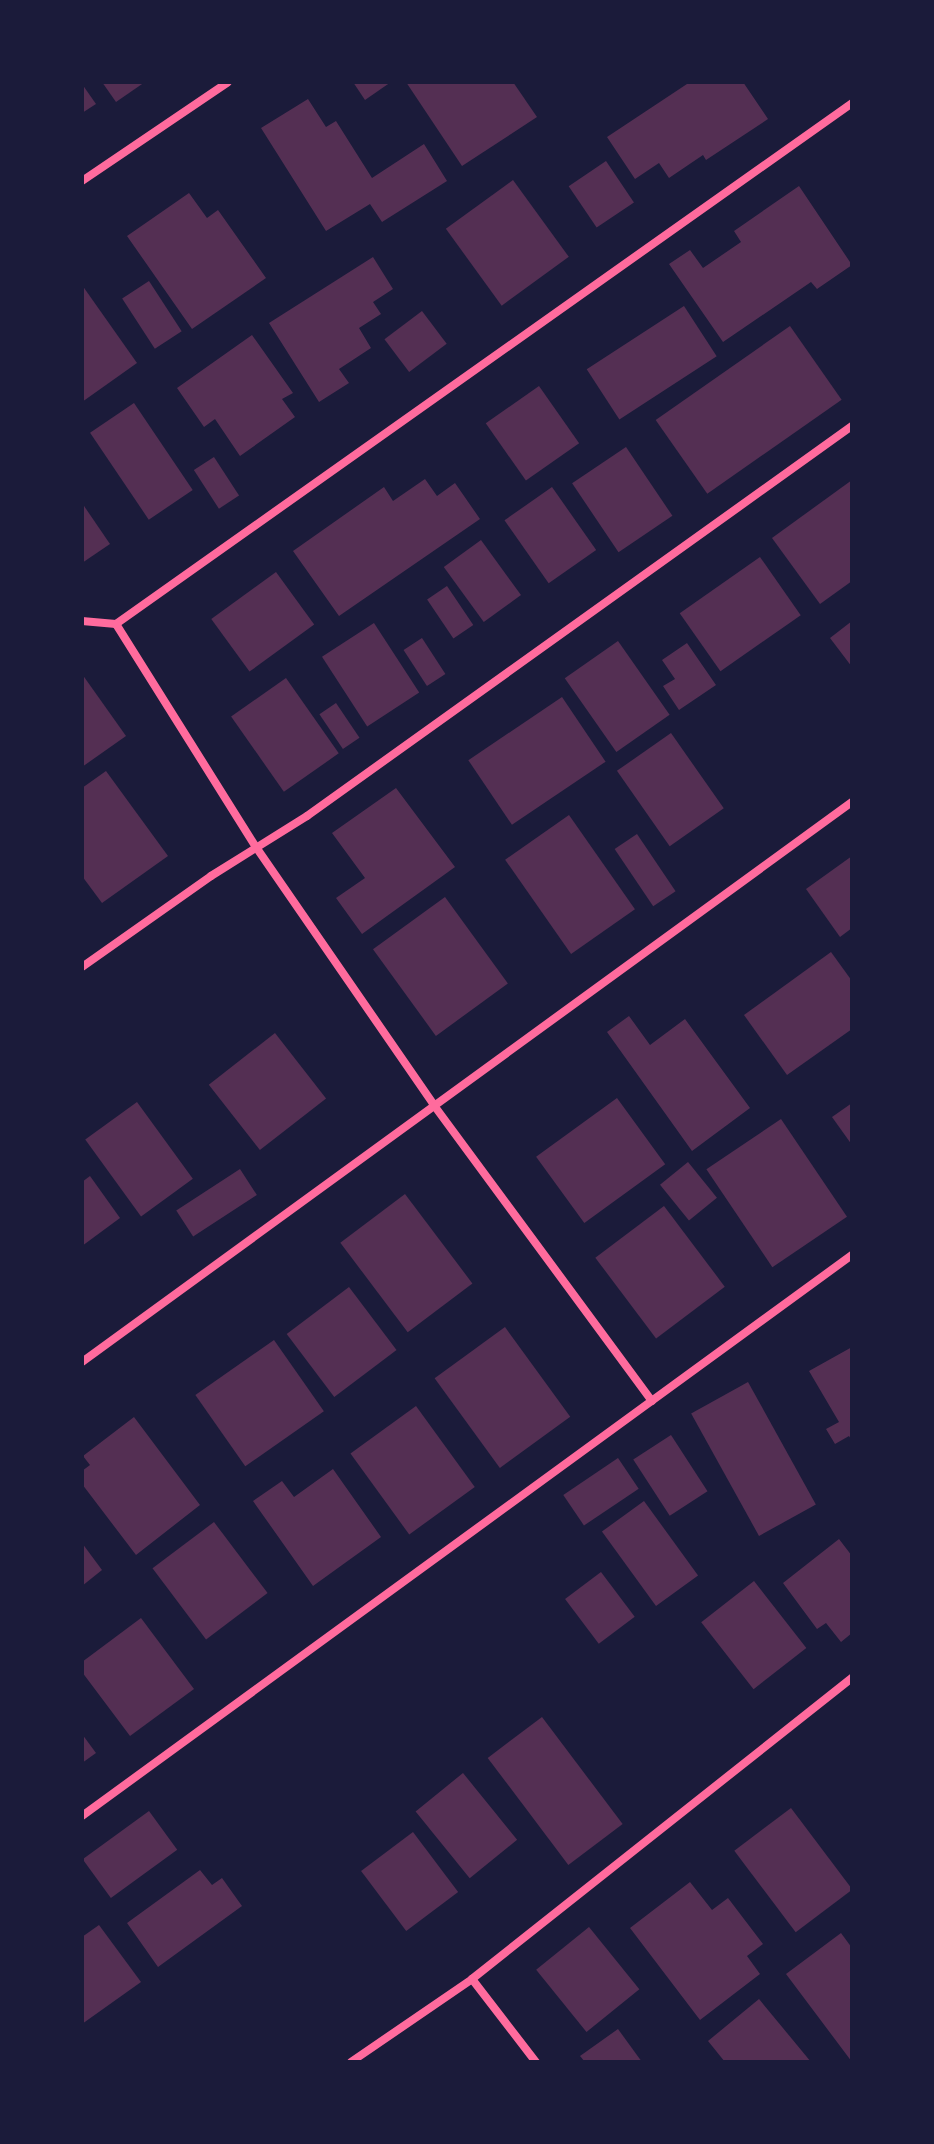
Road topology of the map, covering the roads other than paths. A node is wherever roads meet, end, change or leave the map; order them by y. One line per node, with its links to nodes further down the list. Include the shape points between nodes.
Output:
1 (228, 82): 3 (street)
2 (852, 103): 6 (street)
3 (82, 181)
4 (852, 426): 8 (street, via 307,816)
5 (82, 621): 6 (street)
6 (116, 624): 8 (street)
7 (852, 802): 10 (street)
8 (256, 847): 9 (street); 10 (street)
9 (82, 967)
10 (433, 1104): 12 (street); 13 (street)
11 (852, 1255): 13 (street)
12 (82, 1362)
13 (652, 1401): 15 (street)
14 (852, 1678): 16 (street)
15 (82, 1816)
16 (472, 1979): 17 (street); 18 (street)
17 (351, 2062)
18 (536, 2062)

